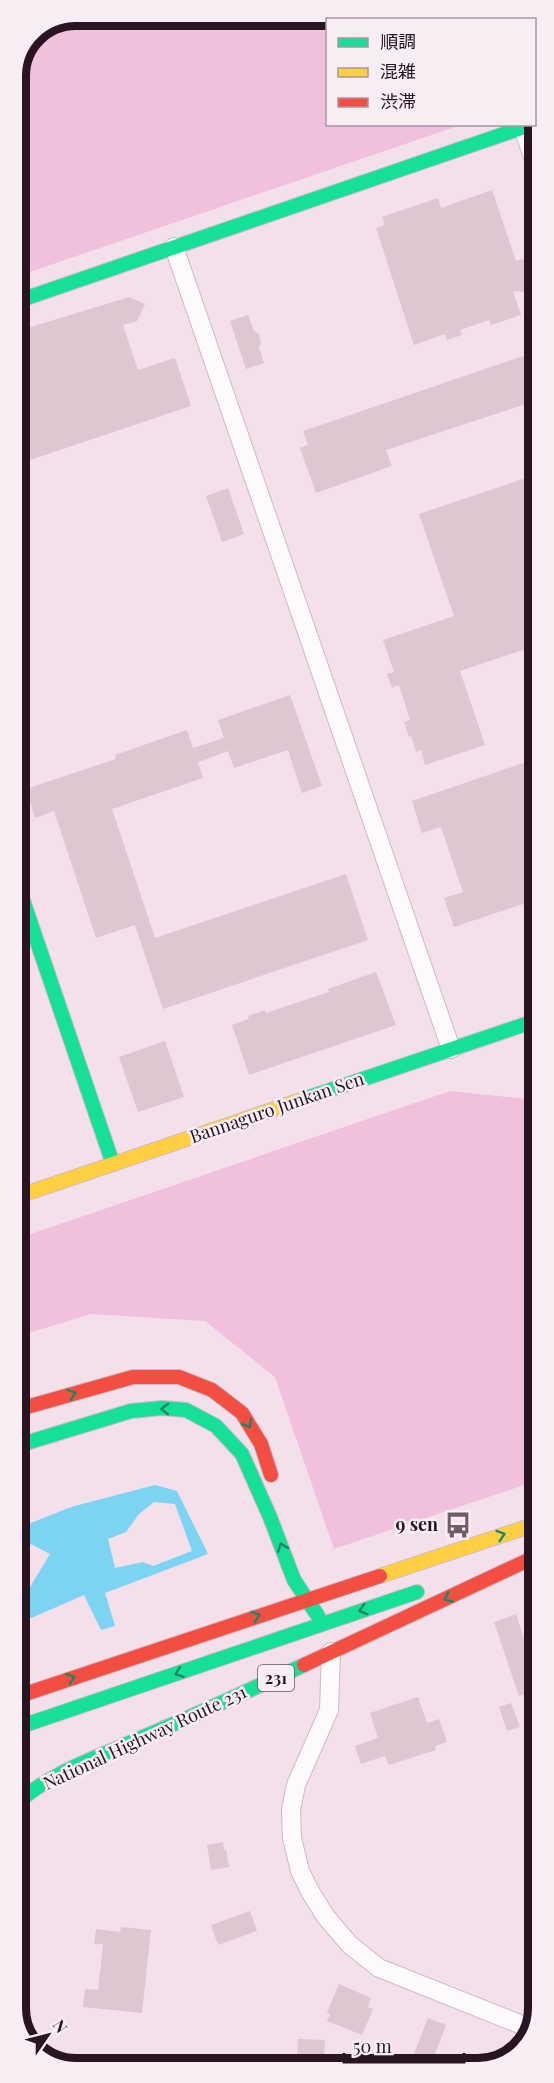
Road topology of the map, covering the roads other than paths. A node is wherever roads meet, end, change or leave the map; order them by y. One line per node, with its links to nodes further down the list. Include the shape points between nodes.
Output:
1 (528, 126): 2 (main road)
2 (174, 247): 3 (main road); 6 (street)
3 (26, 298)
4 (26, 912): 7 (main road)
5 (528, 1023): 6 (main road, Bannaguro Junkan Sen)
6 (451, 1049): 7 (main road, Bannaguro Junkan Sen)
7 (113, 1164): 8 (main road, Bannaguro Junkan Sen)
8 (26, 1194)
9 (26, 1407): 11 (main road, one-way to 11, via 133,1377 179,1377 212,1390 242,1413 261,1444)
10 (26, 1443): 18 (main road, one-way to 10, via 294,1580 242,1454 216,1426 186,1410 162,1408 130,1411)
11 (275, 1487)
12 (528, 1527): 18 (main road, one-way to 12)
13 (294, 1541): 18 (main road)
14 (528, 1557): 16 (main road, National Highway Route 231 / 231)
15 (528, 1558): 19 (main road, National Highway Route 231 / 231, one-way to 19)
16 (452, 1581)
17 (430, 1588): 19 (main road, National Highway Route 231 / 231, one-way to 19)
18 (308, 1599): 19 (main road); 20 (main road, one-way to 18)
19 (326, 1638): 21 (main road, National Highway Route 231 / 231, one-way to 21); 22 (main road, National Highway Route 231 / 231, via 227,1701 63,1773); 23 (street, via 329,1710 296,1785 291,1810 292,1838 300,1871 311,1893 350,1945 379,1968)
20 (26, 1694)
21 (26, 1725)
22 (26, 1795)
23 (524, 2026)

